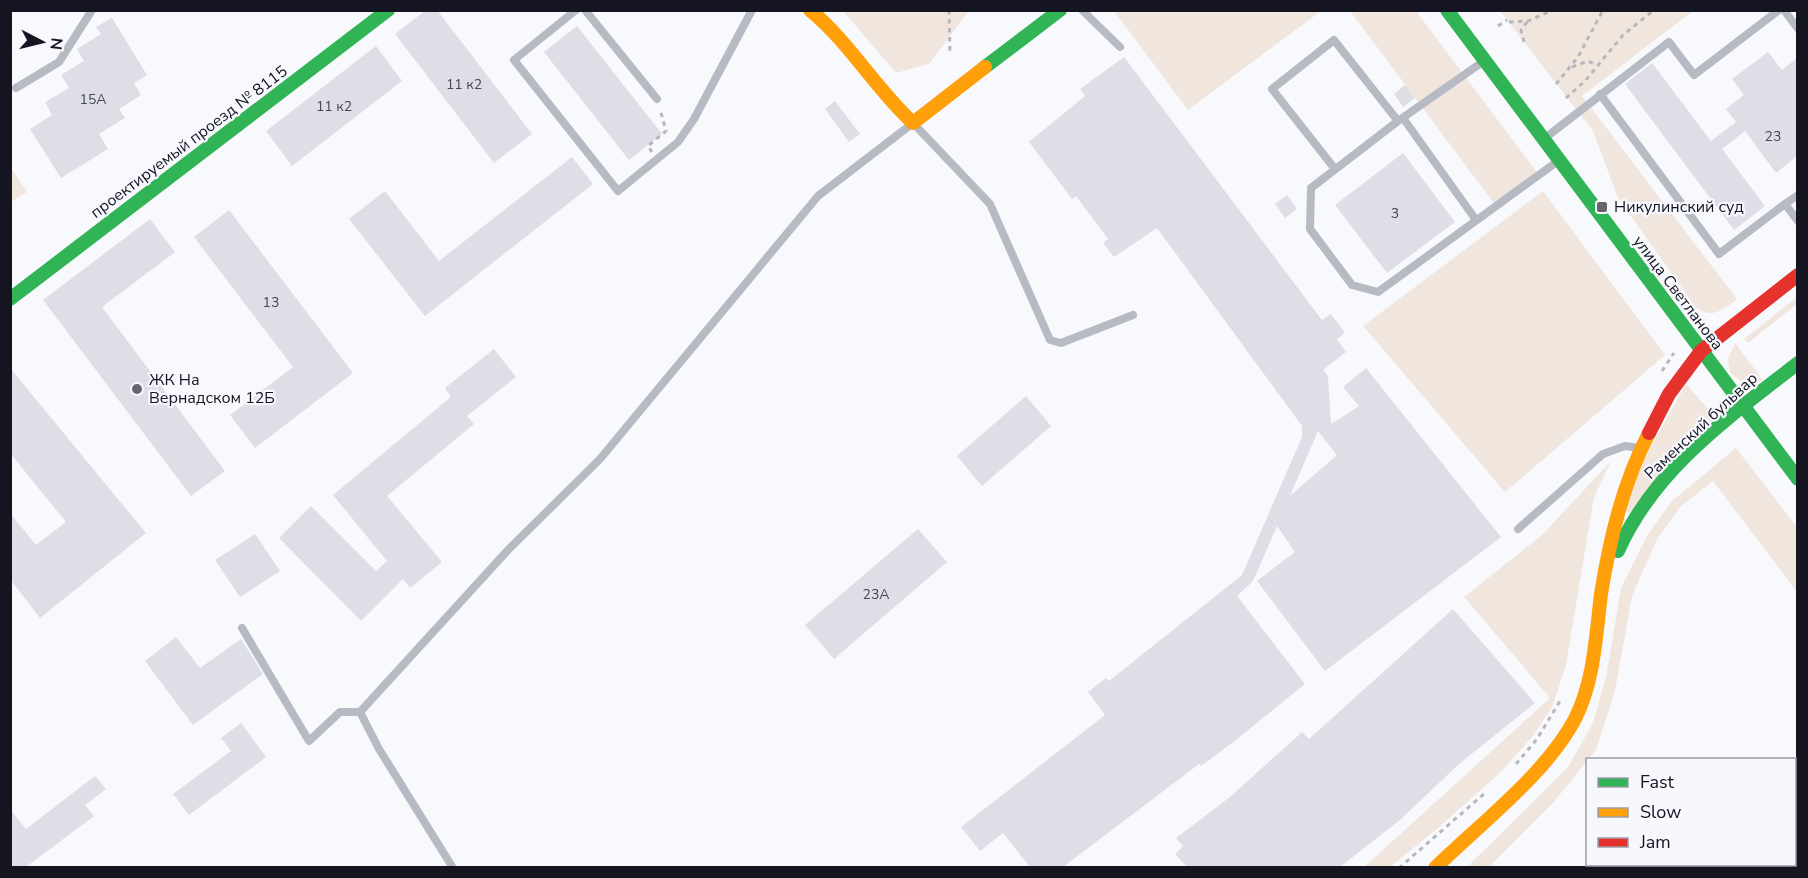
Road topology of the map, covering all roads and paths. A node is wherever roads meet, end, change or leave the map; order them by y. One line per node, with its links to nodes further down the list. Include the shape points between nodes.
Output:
1 (92, 10): 25 (lane, via 59,62)
2 (388, 10): 40 (street, проектируемый проезд № 8115)
3 (576, 10): 5 (lane, via 514,60 618,191 678,142)
4 (585, 10): 28 (lane)
5 (752, 10)
6 (810, 10): 30 (street, via 831,25 894,105)
7 (949, 10): 20 (path)
8 (1060, 10): 30 (street)
9 (1082, 10): 19 (lane)
10 (1447, 10): 21 (street, улица Светланова)
11 (1553, 10): 15 (path)
12 (1604, 10): 23 (path)
13 (1654, 10): 22 (path, via 1623,35)
14 (1782, 10): 17 (lane); 26 (lane, via 1694,75 1669,42)
15 (1528, 21): 16 (path, via 1508,21); 18 (path, via 1521,30)
16 (1498, 26)
17 (1797, 29)
18 (1524, 42)
19 (1120, 47)
20 (950, 55)
21 (1485, 60): 29 (lane); 31 (street, улица Светланова)
22 (1597, 65): 23 (path, via 1588,61); 27 (path)
23 (1572, 67): 24 (path)
24 (1556, 84)
25 (16, 88)
26 (1600, 94): 31 (lane); 36 (lane, via 1719,254)
27 (1566, 98)
28 (657, 99): 32 (path, via 666,131)
29 (1400, 119): 34 (lane); 34 (lane, via 1334,40 1272,89); 37 (lane)
30 (913, 123): 41 (lane, via 990,204 1050,340 1061,343); 53 (lane, via 818,196 600,459 508,550)
31 (1543, 140): 33 (street, улица Светланова)
32 (650, 148)
33 (1558, 161): 37 (lane); 42 (street, улица Светланова)
34 (1335, 169): 37 (lane, via 1311,188 1310,229 1352,285 1378,292)
35 (1797, 195): 36 (lane)
36 (1785, 204): 38 (lane)
37 (1476, 220)
38 (1797, 221)
39 (1797, 275): 42 (street, Раменский бульвар)
40 (10, 299)
41 (1132, 315)
42 (1701, 351): 46 (street, улица Светланова); 47 (street, Раменский бульвар, via 1669,393)
43 (1674, 352): 45 (path)
44 (1797, 363): 46 (street, Раменский бульвар)
45 (1661, 372)
46 (1742, 406): 48 (street, улица Светланова); 50 (street, Раменский бульвар, via 1660,482 1633,518)
47 (1641, 448): 49 (lane, via 1625,446 1603,454); 50 (street, Раменский бульвар, via 1619,504)
48 (1797, 479)
49 (1518, 529)
50 (1603, 584): 58 (street, Раменский бульвар, via 1590,673 1576,717 1554,754)
51 (242, 628): 53 (lane, via 309,741 340,712)
52 (1561, 699): 54 (path, via 1537,739)
53 (360, 712): 56 (lane)
54 (1510, 770)
55 (1493, 786): 57 (path)
56 (453, 867)
57 (1399, 867)
58 (1435, 867)

